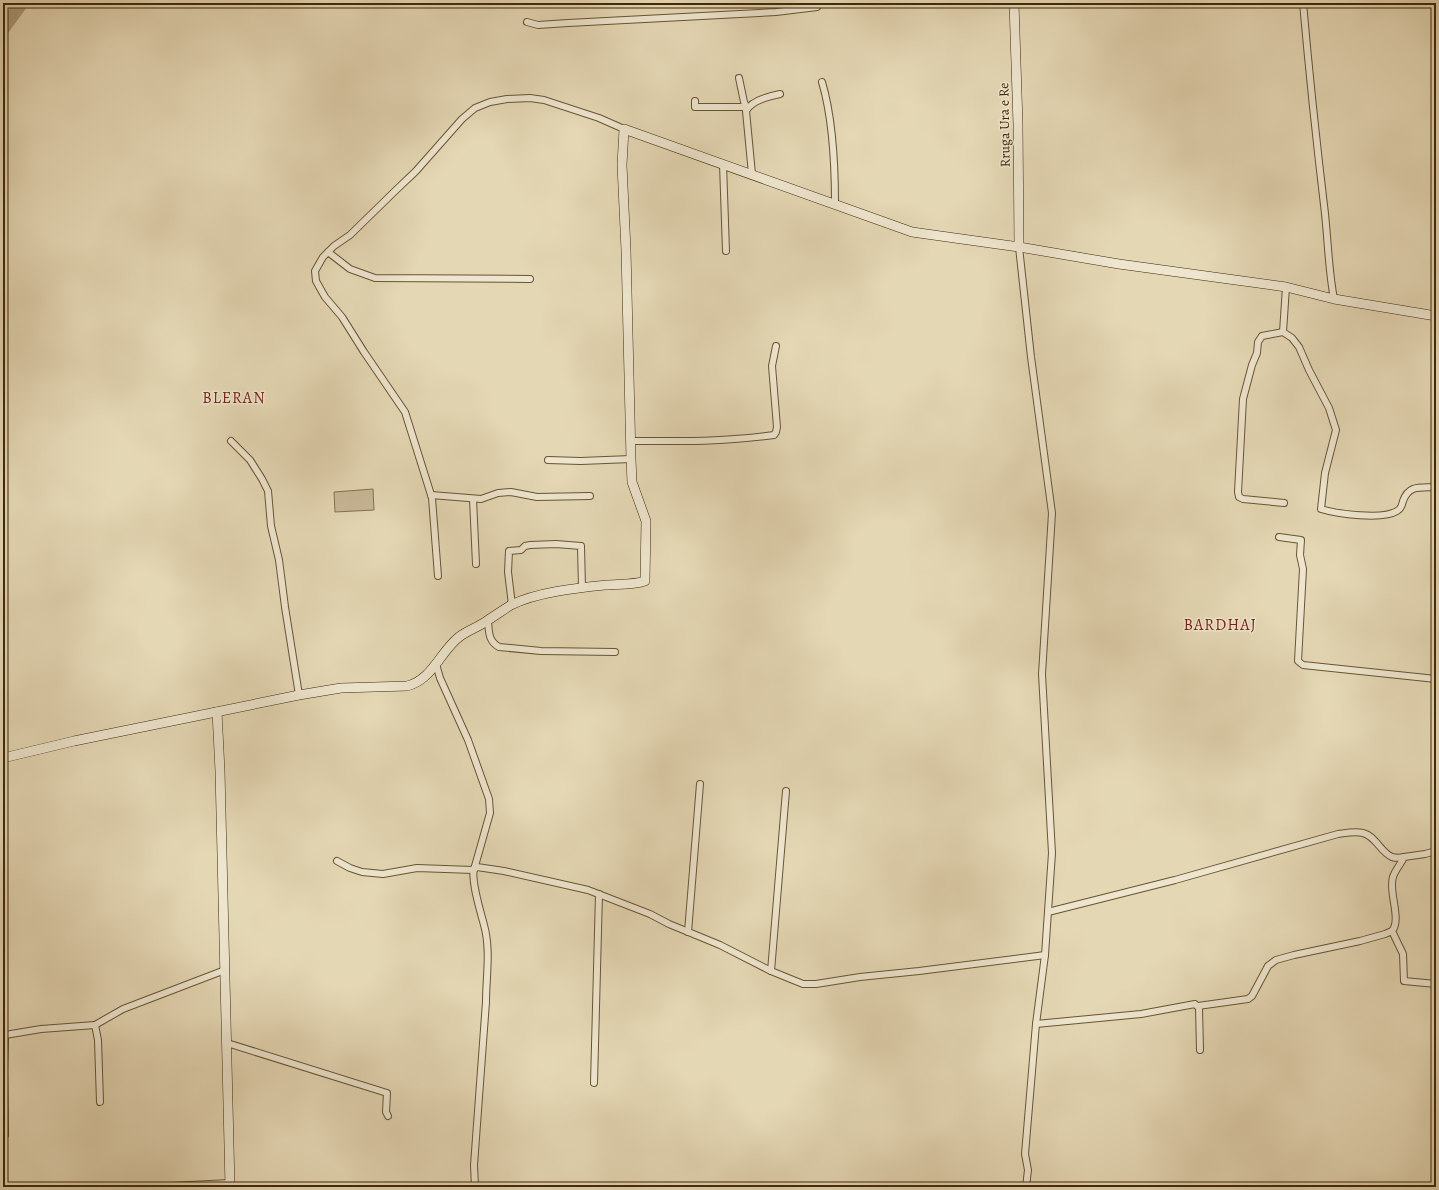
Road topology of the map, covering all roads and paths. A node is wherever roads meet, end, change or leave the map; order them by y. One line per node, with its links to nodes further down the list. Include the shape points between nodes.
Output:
1 (1014, 3): 14 (street, Rruga Ura e Re)
2 (1303, 3): 19 (street, via 1325,206 1330,280)
3 (817, 7): 4 (street, via 776,12 560,24 538,25)
4 (527, 22)
5 (739, 78): 9 (street)
6 (822, 82): 13 (street, via 830,120)
7 (780, 94): 9 (street)
8 (695, 101): 9 (street, via 695,107)
9 (747, 108): 12 (street)
10 (624, 129): 11 (street); 16 (street, via 599,118 530,98 490,102 475,108 416,171 350,235); 24 (street, via 622,165)
11 (723, 164): 12 (street); 15 (street)
12 (752, 174): 13 (street)
13 (834, 204): 14 (street, via 912,232)
14 (1019, 247): 18 (street); 51 (street, via 1052,513 1042,674 1052,853)
15 (726, 251)
16 (328, 252): 17 (street, via 350,269 375,278); 28 (street, via 315,271 316,281 405,412)
17 (530, 279)
18 (1286, 287): 19 (street); 21 (street)
19 (1334, 298): 20 (street)
20 (1436, 316)
21 (1283, 332): 27 (street, via 1299,347 1329,408 1336,430 1325,473 1321,509 1358,516 1396,512 1402,507 1405,494 1409,491 1414,488); 31 (street, via 1262,336 1258,342 1243,399 1238,492 1239,497 1243,499)
22 (776, 346): 24 (street, via 772,366 777,427 774,435 742,439)
23 (231, 441): 41 (street, via 250,460 268,491 270,522 279,560)
24 (630, 441): 25 (street)
25 (630, 459): 26 (street); 35 (street, via 632,482 646,521 646,580 639,583)
26 (548, 460)
27 (1436, 487)
28 (431, 495): 30 (street); 34 (street)
29 (590, 496): 30 (street, via 537,497 505,492)
30 (473, 499): 33 (street)
31 (1284, 503)
32 (1279, 537): 40 (street, via 1301,540 1302,544 1298,662 1303,665)
33 (476, 564)
34 (438, 576)
35 (582, 588): 36 (street, via 535,597); 36 (street, via 581,546 527,546 521,550 509,551 508,572)
36 (512, 605): 37 (street)
37 (488, 620): 38 (street, via 491,640 499,647 541,651); 39 (street, via 459,637)
38 (615, 652)
39 (436, 664): 41 (street, via 422,680 407,686 341,688); 49 (street, via 468,740 489,799 490,814)
40 (1436, 679)
41 (299, 696): 42 (street)
42 (217, 712): 43 (street); 55 (street)
43 (3, 758)
44 (700, 784): 53 (street)
45 (786, 791): 56 (street)
46 (1436, 851): 47 (street)
47 (1404, 858): 51 (street, via 1393,858 1365,833 1338,834 1175,880); 52 (street, via 1392,877 1396,922)
48 (337, 861): 49 (street, via 362,872 382,874 417,868)
49 (473, 870): 50 (street, via 477,867 504,871); 69 (street, via 488,954 474,1165)
50 (599, 894): 53 (street); 63 (street)
51 (1048, 912): 54 (street)
52 (1392, 930): 57 (street, via 1404,958 1404,981); 58 (street, via 1360,941 1276,960 1268,966 1248,999)
53 (688, 932): 56 (street)
54 (1045, 955): 56 (street, via 860,976 816,984 803,984); 59 (street)
55 (225, 970): 60 (street, via 123,1009); 61 (street)
56 (771, 971)
57 (1436, 984)
58 (1198, 1006): 59 (street, via 1195,1004 1141,1014); 62 (street)
59 (1036, 1024): 70 (street, via 1025,1154 1028,1170)
60 (95, 1026): 64 (street, via 98,1040); 66 (street, via 41,1029 5,1035)
61 (227, 1044): 65 (street, via 387,1094); 67 (street)
62 (1200, 1050)
63 (594, 1083)
64 (100, 1102)
65 (388, 1116)
66 (5, 1135)
67 (230, 1185): 68 (street)
68 (150, 1187)
69 (475, 1187)
70 (1026, 1187)

